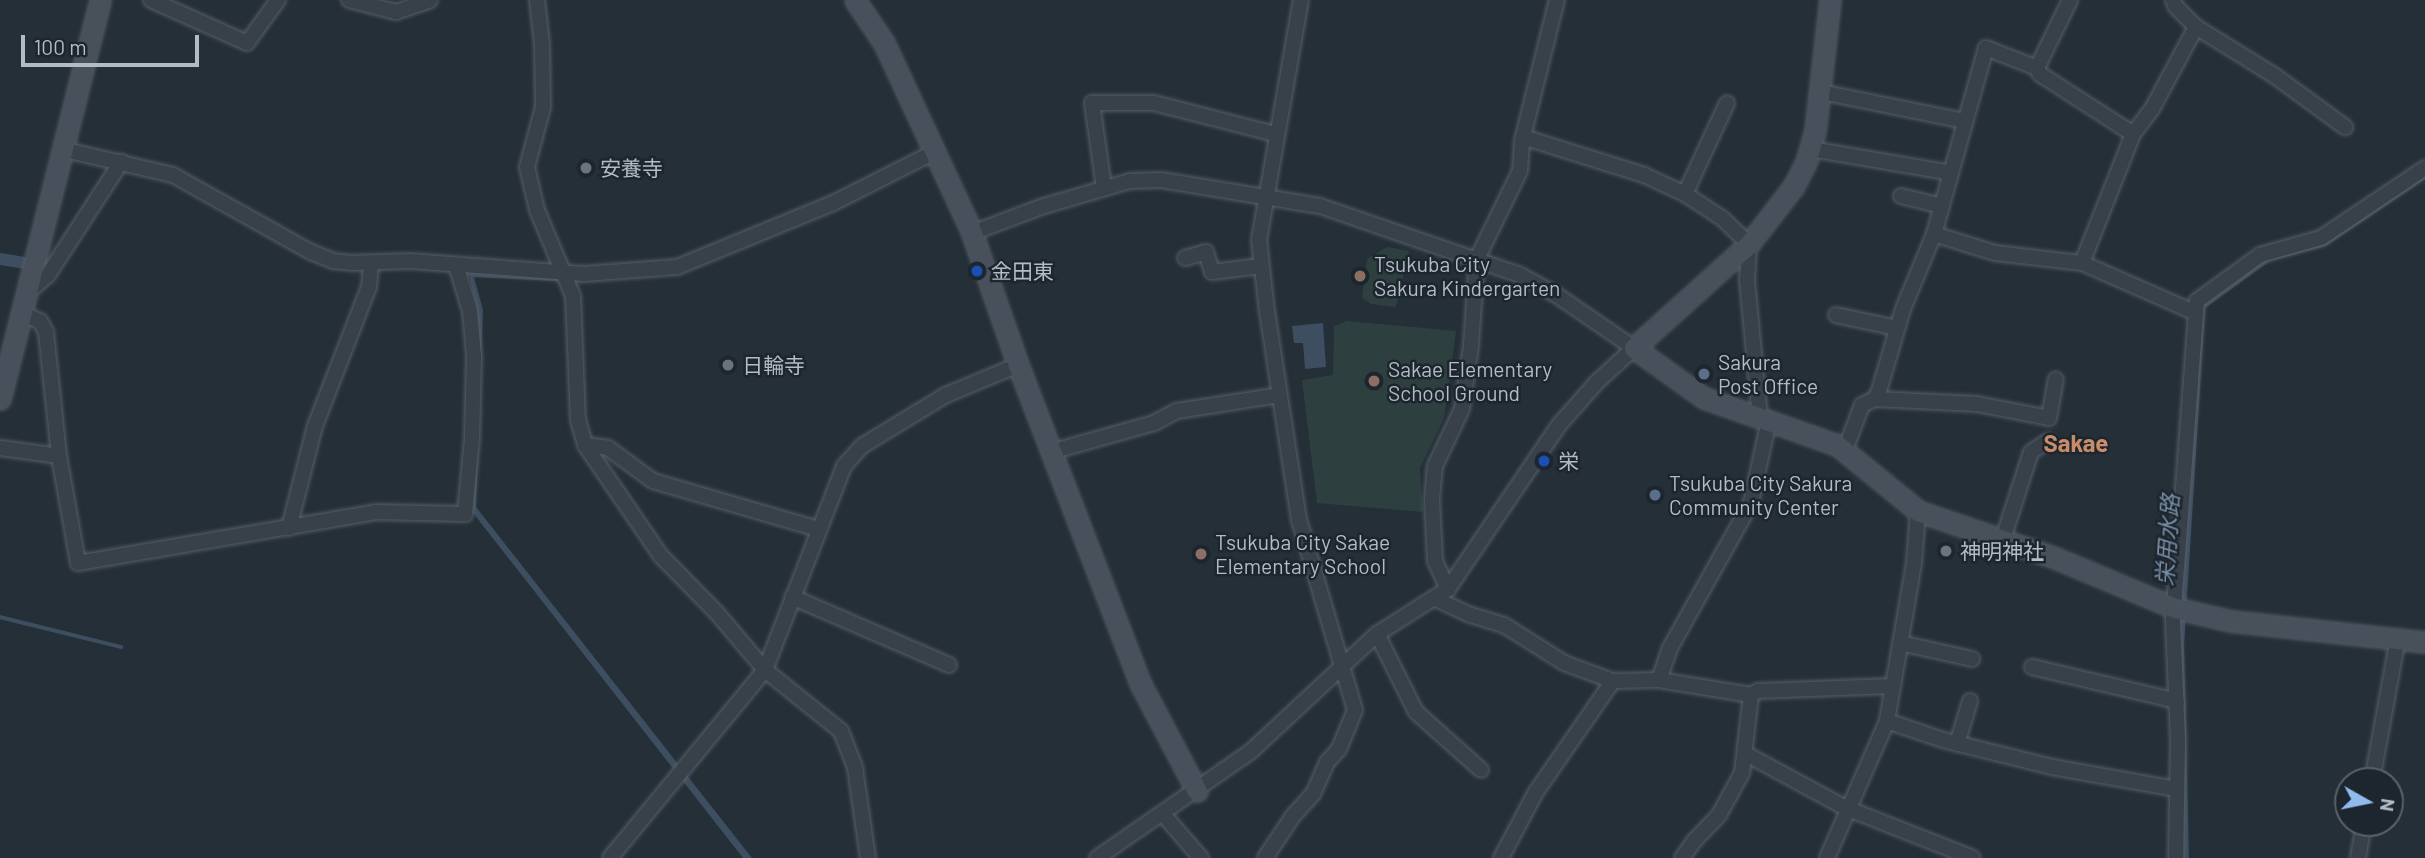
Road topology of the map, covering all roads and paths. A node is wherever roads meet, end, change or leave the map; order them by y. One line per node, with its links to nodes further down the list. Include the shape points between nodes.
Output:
1 (100, 0): 22 (main road)
2 (151, 0): 3 (street, via 247,43)
3 (278, 0)
4 (349, 0): 5 (street, via 396,12)
5 (430, 0)
6 (537, 0): 42 (street, via 543,107 527,167 537,210)
7 (855, 0): 24 (main road, via 884,43)
8 (1301, 0): 19 (street)
9 (1557, 0): 21 (street)
10 (1830, 0): 15 (main road)
11 (2070, 0): 14 (street)
12 (2173, 0): 13 (street)
13 (2196, 27): 18 (street); 20 (street, via 2152,109)
14 (2037, 68): 17 (street, via 1986,48); 20 (street)
15 (1821, 92): 17 (street); 23 (main road)
16 (1727, 103): 29 (street)
17 (1965, 121): 27 (street)
18 (2345, 127)
19 (1275, 134): 28 (street, via 1154,103 1092,103); 31 (street)
20 (2133, 134): 39 (street)
21 (1523, 136): 29 (street, via 1644,175); 37 (street, via 1520,171)
22 (61, 149): 25 (street); 43 (main road)
23 (1811, 149): 27 (street); 35 (main road, via 1786,199)
24 (934, 152): 33 (main road); 42 (street, via 833,203 677,267 584,274)
25 (121, 162): 38 (street, via 173,176 310,253 333,261); 43 (street, via 48,275)
26 (2425, 168): 45 (street, via 2321,238 2260,255 2197,301)
27 (1951, 173): 32 (street)
28 (1104, 188): 31 (street, via 1161,180); 33 (street)
29 (1685, 194): 35 (street, via 1723,219)
30 (1901, 196): 32 (street)
31 (1266, 197): 37 (street, via 1320,206); 41 (street, via 1259,240)
32 (1942, 206): 34 (street)
33 (972, 233): 49 (main road)
34 (1934, 234): 39 (street, via 1995,253); 47 (street)
35 (1749, 244): 48 (main road); 54 (street, via 1747,280)
36 (1185, 258): 41 (street, via 1206,252 1212,272)
37 (1477, 258): 48 (street, via 1555,294); 65 (street, via 1472,346 1462,409 1435,466 1432,499 1435,561)
38 (371, 262): 40 (street); 62 (street, via 369,287 315,426)
39 (2082, 262): 45 (street)
40 (456, 265): 42 (street); 62 (street, via 470,311 474,356 466,514 375,512)
41 (1261, 266): 51 (street)
42 (564, 271): 56 (street, via 573,296 578,420)
43 (26, 293): 44 (main road)
44 (21, 313): 52 (main road); 60 (street, via 40,321 46,332)
45 (2196, 313): 68 (street)
46 (1836, 315): 47 (street)
47 (1897, 328): 53 (street)
48 (1634, 348): 54 (main road, via 1704,398); 65 (street, via 1559,425)
49 (1018, 365): 59 (main road); 63 (street, via 946,395 862,446 844,466)
50 (2056, 380): 53 (street, via 2049,418 1977,404)
51 (1279, 395): 59 (street, via 1177,411 1154,424); 74 (street, via 1300,520)
52 (0, 399)
53 (1875, 399): 58 (street, via 1862,405)
54 (1764, 419): 58 (main road); 78 (street, via 1751,503 1670,648)
55 (2048, 440): 64 (street, via 2031,452)
56 (585, 445): 63 (street, via 608,448 653,481); 77 (street, via 661,556 716,611)
57 (0, 449): 60 (street)
58 (1845, 450): 61 (main road)
59 (1054, 451): 90 (main road, via 1141,685)
60 (59, 456): 62 (street, via 78,563)
61 (1918, 511): 64 (main road); 72 (street)
62 (289, 528)
63 (818, 529): 66 (street)
64 (2003, 539): 68 (main road)
65 (1448, 589): 67 (street)
66 (792, 597): 75 (street); 77 (street)
67 (1436, 598): 69 (street); 79 (street, via 1504,625 1564,663)
68 (2175, 608): 70 (main road, via 2231,621); 83 (street)
69 (1377, 634): 74 (street); 88 (street, via 1416,712)
70 (2398, 638): 71 (main road); 87 (street)
71 (2425, 642)
72 (1900, 643): 73 (street); 80 (street)
73 (1972, 660)
74 (1343, 664): 90 (street, via 1250,752); 98 (street, via 1355,710 1339,749 1327,762 1312,794)
75 (949, 665)
76 (2032, 667): 83 (street)
77 (765, 670): 94 (street); 95 (street, via 841,731 855,768)
78 (1659, 680): 79 (street); 81 (street)
79 (1613, 681): 99 (street, via 1536,792)
80 (1892, 686): 81 (street, via 1758,691); 84 (street)
81 (1751, 695): 86 (street)
82 (1970, 701): 85 (street)
83 (2177, 701): 89 (street)
84 (1887, 721): 85 (street); 91 (street)
85 (1957, 744): 89 (street)
86 (1746, 754): 91 (street); 100 (street, via 1742,773 1719,816)
87 (2375, 767)
88 (1481, 770)
89 (2177, 789): 103 (street)
90 (1197, 791): 92 (street)
91 (1846, 808): 101 (street); 102 (street)
92 (1162, 813): 96 (street); 97 (street)
93 (2362, 837): 104 (street)
94 (613, 857)
95 (868, 858)
96 (1097, 858)
97 (1201, 858)
98 (1265, 858)
99 (1501, 858)
100 (1682, 858)
101 (1827, 858)
102 (1973, 858)
103 (2176, 858)
104 (2358, 858)

